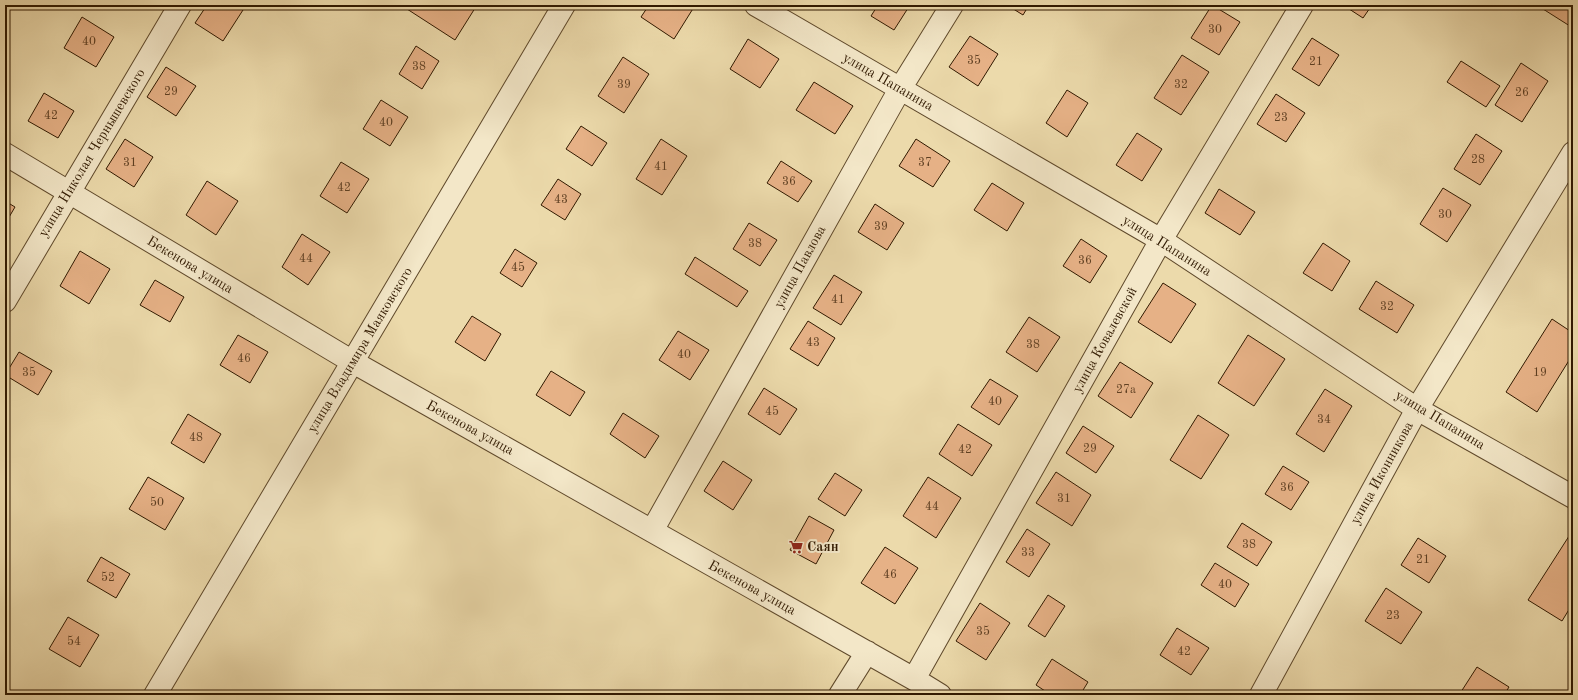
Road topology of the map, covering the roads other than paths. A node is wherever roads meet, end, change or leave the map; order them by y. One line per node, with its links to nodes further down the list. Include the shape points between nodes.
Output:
1 (180, 5): 9 (street, улица Николая Чернышевского)
2 (564, 5): 12 (street, улица Владимира Маяковского)
3 (756, 5): 6 (street, улица Папанина)
4 (952, 5): 6 (street, улица Павлова)
5 (1302, 5): 10 (street, улица Ковалевской)
6 (900, 89): 10 (street, улица Папанина); 15 (street, улица Павлова)
7 (1573, 153): 13 (street, улица Иконникова)
8 (5, 154): 9 (street, Бекенова улица)
9 (69, 192): 11 (street, улица Николая Чернышевского); 12 (street, Бекенова улица)
10 (1161, 240): 13 (street, улица Папанина); 17 (street, улица Ковалевской)
11 (5, 301)
12 (353, 362): 15 (street, Бекенова улица); 18 (street, улица Владимира Маяковского)
13 (1418, 409): 14 (street, улица Папанина); 21 (street, улица Иконникова)
14 (1573, 497)
15 (652, 531): 16 (street, Бекенова улица)
16 (867, 652): 17 (street, Бекенова улица); 19 (street)
17 (914, 679): 20 (street, Бекенова улица)
18 (155, 695)
19 (840, 695)
20 (940, 695)
21 (1261, 695)

